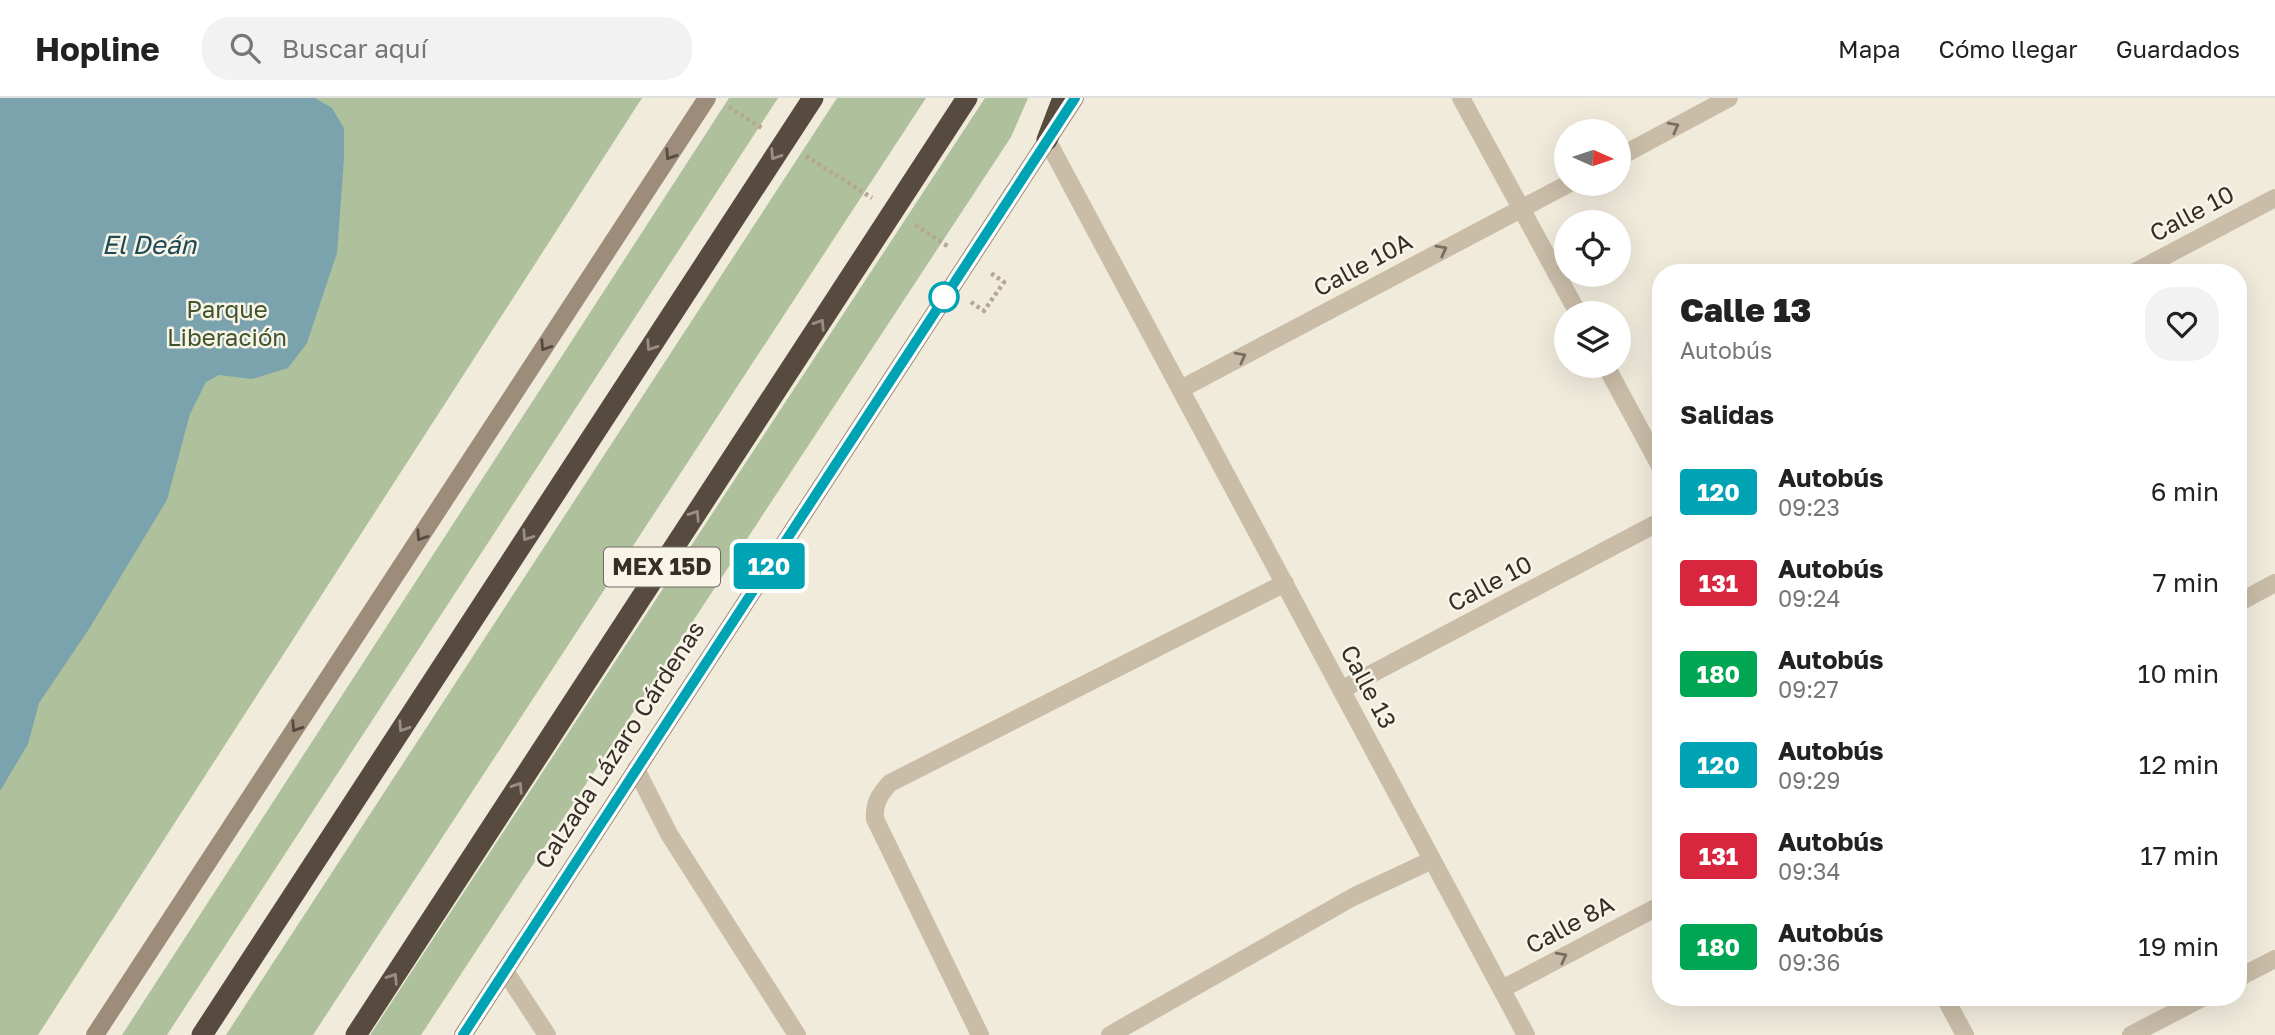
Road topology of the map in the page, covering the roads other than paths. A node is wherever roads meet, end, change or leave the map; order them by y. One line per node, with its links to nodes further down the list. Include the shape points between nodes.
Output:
1 (707, 98): 32 (main road, one-way to 32)
2 (813, 98): 33 (highway, one-way to 33)
3 (967, 98): 34 (highway, MEX 15D, one-way to 3)
4 (1063, 98): 8 (highway)
5 (1075, 98): 8 (main road, Calzada Lázaro Cárdenas)
6 (1461, 98): 12 (street)
7 (1729, 98): 9 (street, one-way to 7)
8 (1047, 140): 16 (street, Calle 13); 23 (main road, Calzada Lázaro Cárdenas)
9 (1631, 151)
10 (1554, 191): 12 (street, Calle 10A)
11 (2275, 198): 13 (street, Calle 10)
12 (1521, 208): 14 (street); 16 (street, Calle 10A, one-way to 12)
13 (2150, 264)
14 (1571, 301)
15 (1612, 378): 17 (street)
16 (1181, 389): 19 (street, Calle 13)
17 (1652, 451)
18 (1652, 527): 22 (street, Calle 10)
19 (1285, 583): 22 (street, Calle 13); 38 (street, via 890,783 876,800 875,819)
20 (2275, 583): 21 (street)
21 (2247, 598)
22 (1341, 690): 24 (street, Calle 13)
23 (636, 769): 27 (main road, Calzada Lázaro Cárdenas); 37 (street, via 669,834)
24 (1432, 860): 29 (street, Calle 13); 39 (street, via 1353,897)
25 (1652, 910): 29 (street, Calle 8A, one-way to 25)
26 (2275, 959): 28 (street)
27 (505, 971): 35 (main road, Calzada Lázaro Cárdenas); 36 (street)
28 (2247, 973)
29 (1502, 989): 40 (street, Calle 13)
30 (1949, 1006): 41 (street)
31 (2187, 1006): 42 (street)
32 (95, 1035)
33 (202, 1035)
34 (356, 1035)
35 (463, 1035)
36 (547, 1035)
37 (797, 1035)
38 (980, 1035)
39 (1110, 1035)
40 (1526, 1035)
41 (1965, 1035)
42 (2131, 1035)

